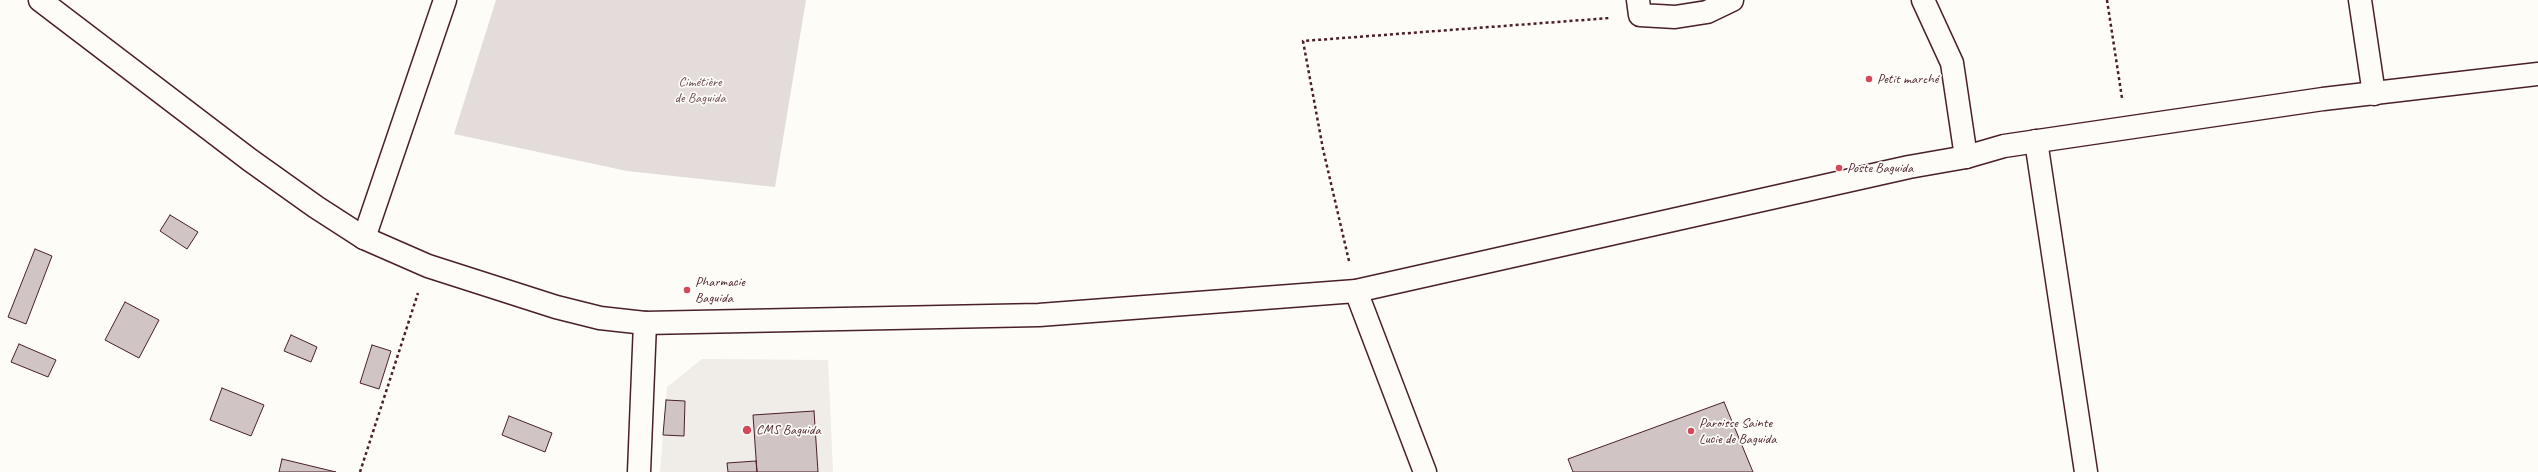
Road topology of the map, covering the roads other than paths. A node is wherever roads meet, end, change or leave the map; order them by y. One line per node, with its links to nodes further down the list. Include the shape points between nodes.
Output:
1 (40, 0): 11 (street, via 250,160 316,208)
2 (445, 0): 11 (street)
3 (1732, 0): 6 (street, via 1701,13 1675,17)
4 (1923, 0): 10 (street, via 1952,63)
5 (2360, 0): 8 (street)
6 (1639, 8)
7 (2538, 74): 8 (street)
8 (2374, 94): 9 (street)
9 (2036, 141): 10 (street, via 2004,146); 16 (street)
10 (1966, 157): 12 (street, via 1909,167)
11 (364, 238): 13 (street, via 428,266 556,307 600,318)
12 (1356, 291): 13 (street, via 1039,315); 15 (street)
13 (645, 323): 14 (street)
14 (639, 472)
15 (1425, 472)
16 (2086, 472)

